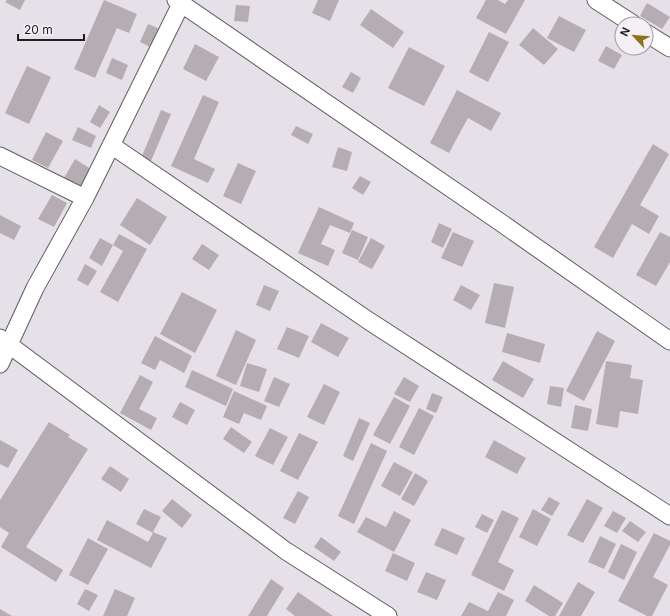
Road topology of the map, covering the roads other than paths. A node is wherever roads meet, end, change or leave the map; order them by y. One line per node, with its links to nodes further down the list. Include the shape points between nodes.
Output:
1 (596, 0): 3 (street)
2 (180, 1): 6 (street); 10 (street)
3 (621, 16)
4 (654, 38): 5 (street)
5 (670, 48)
6 (111, 145): 8 (street); 12 (street, via 369,321)
7 (0, 156): 8 (street)
8 (85, 198): 9 (street)
9 (4, 341): 11 (street); 13 (street, via 286,551)
10 (670, 341)
11 (0, 364)
12 (670, 516)
13 (388, 616)

